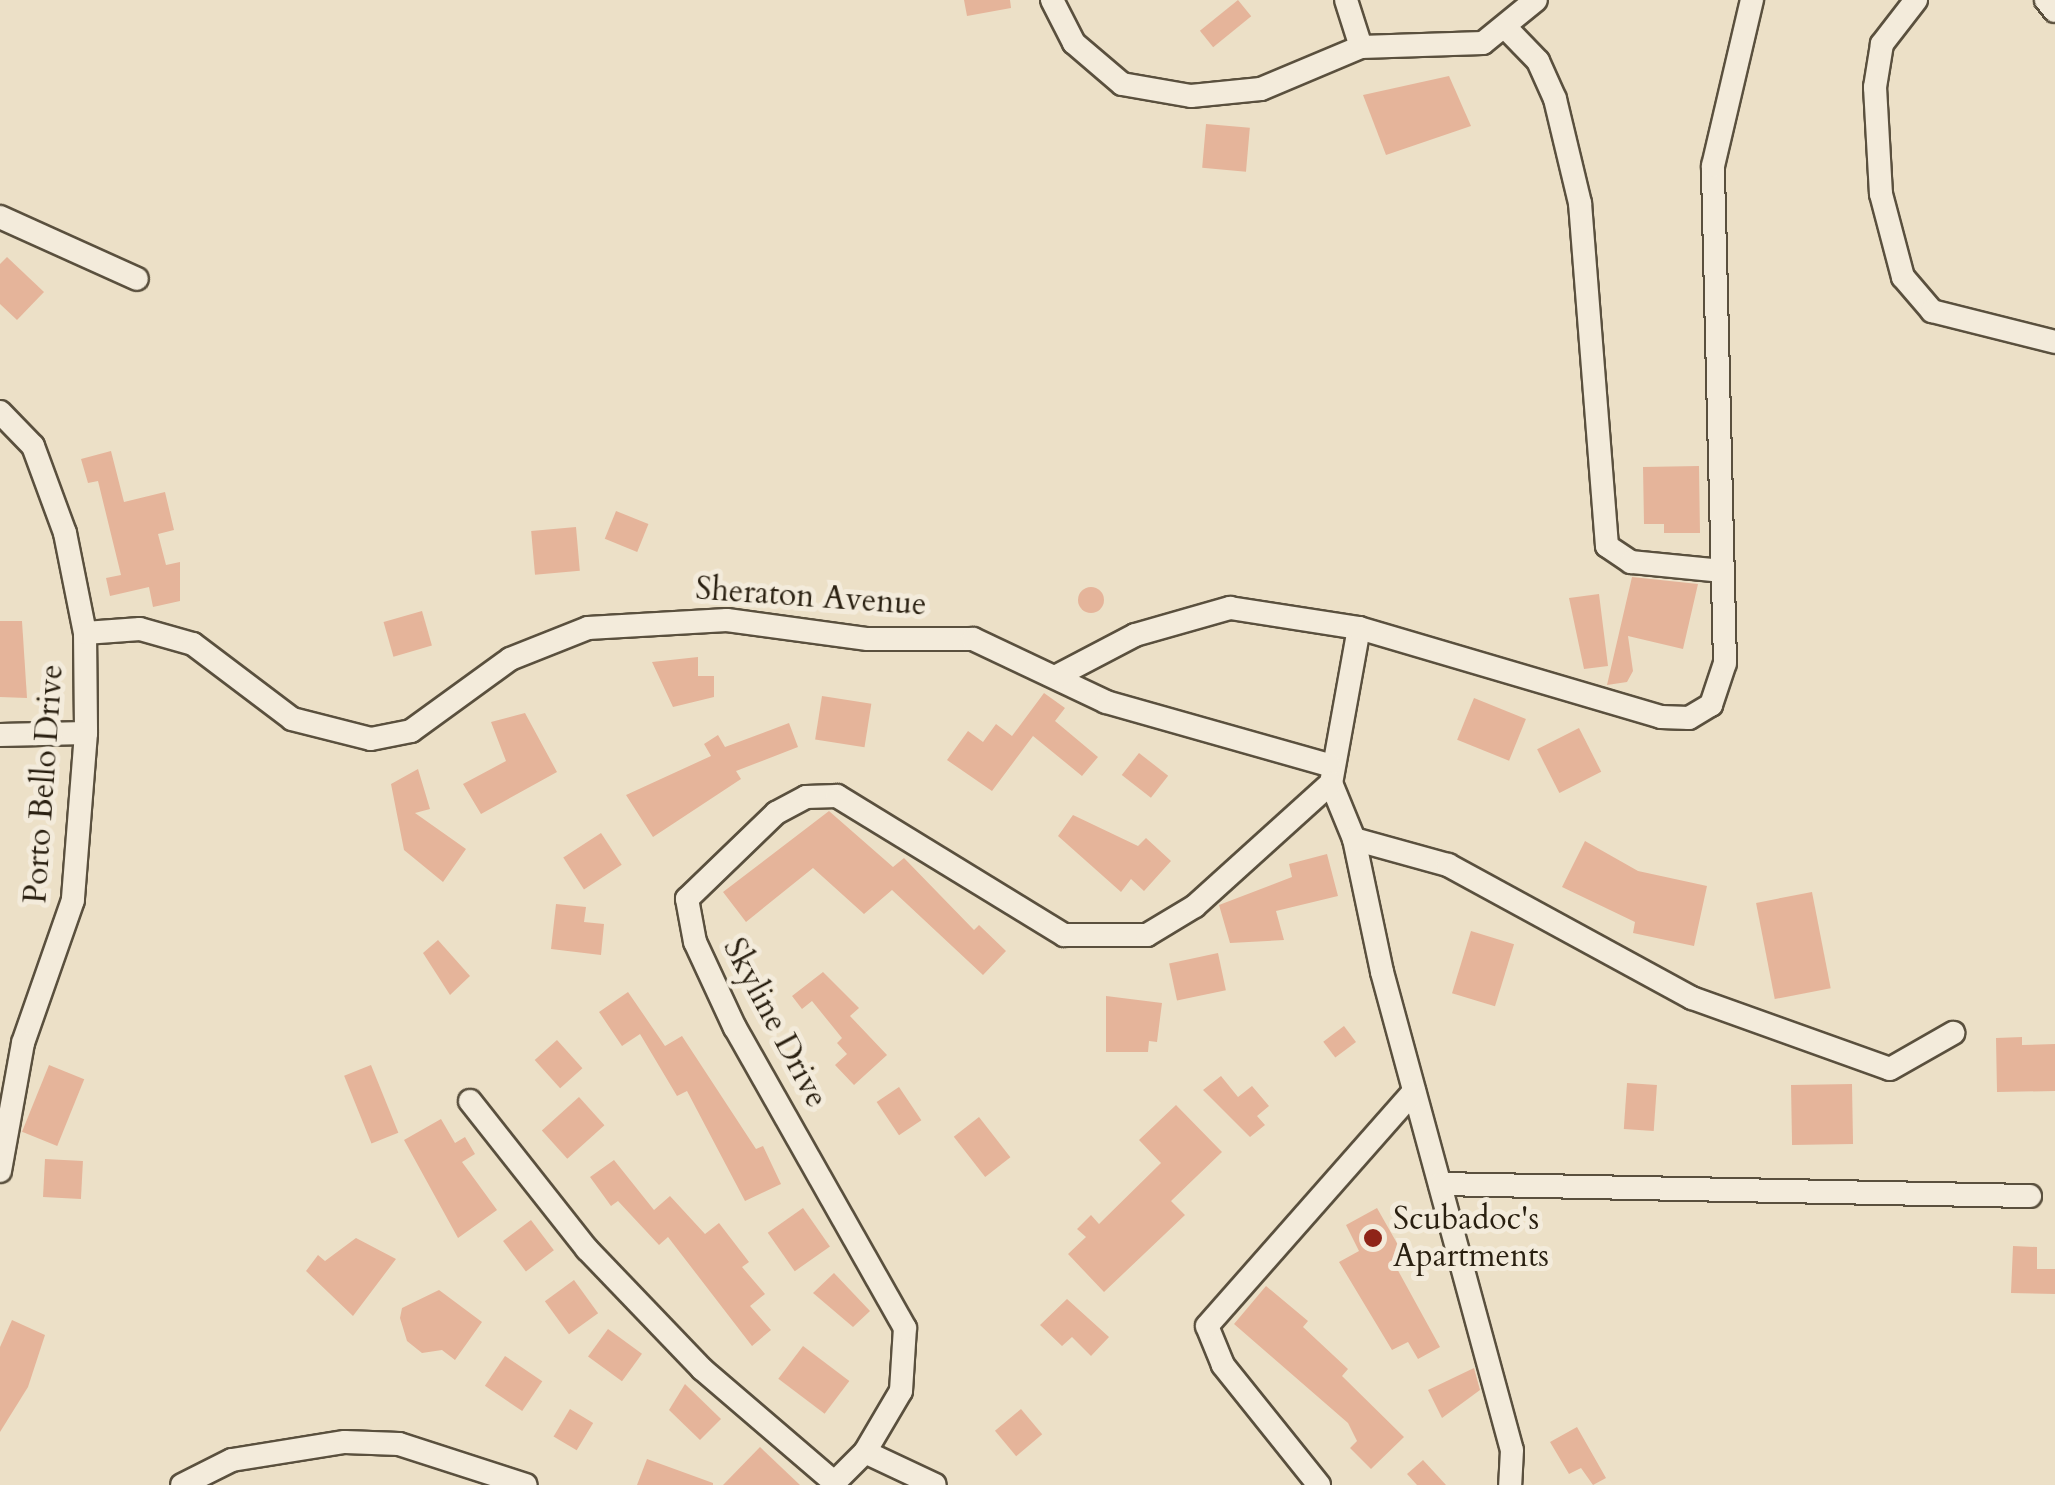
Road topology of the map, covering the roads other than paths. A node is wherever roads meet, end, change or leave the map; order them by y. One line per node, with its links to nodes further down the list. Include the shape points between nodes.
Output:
1 (1052, 0): 9 (street, via 1074,43 1122,84 1190,96 1262,89)
2 (1346, 0): 9 (street)
3 (1536, 0): 8 (street)
4 (1752, 0): 14 (street, via 1713,166)
5 (1916, 0): 12 (street, via 1882,44 1875,87 1881,194 1902,277 1932,312)
6 (2046, 0): 7 (street)
7 (2055, 10)
8 (1508, 30): 9 (street, via 1455,48); 14 (street, via 1538,62 1554,99 1580,203 1607,546 1631,562)
9 (1361, 47)
10 (0, 217): 11 (street)
11 (137, 279)
12 (2055, 342)
13 (0, 412): 16 (street, Porto Bello Drive, via 33,446 65,533)
14 (1722, 570): 15 (street, via 1721,686 1689,718)
15 (1359, 628): 17 (street, via 1230,608 1135,635); 20 (street)
16 (86, 632): 17 (street, Sheraton Avenue, via 140,629 193,644 292,719 371,740 411,732 510,659 588,628 654,622 973,639); 18 (street, Porto Bello Drive)
17 (1055, 677): 20 (street, Sheraton Avenue, via 1106,702)
18 (86, 733): 19 (street); 25 (street, Porto Bello Drive, via 72,900 23,1043)
19 (0, 735)
20 (1330, 774): 21 (street); 28 (street, Skyline Drive, via 1183,916 1146,935 1064,935 837,796 806,797 776,812 687,899 695,942 735,1028 905,1328 901,1391)
21 (1354, 839): 22 (street, via 1448,865 1692,998 1890,1069); 23 (street)
22 (1953, 1033)
23 (1414, 1092): 26 (street); 33 (street, via 1207,1326 1223,1366)
24 (470, 1101): 29 (street, via 587,1249 689,1356)
25 (0, 1171)
26 (1440, 1184): 27 (street); 34 (street, via 1512,1450)
27 (2030, 1196)
28 (865, 1452): 29 (street, Skyline Drive); 32 (street)
29 (833, 1483)
30 (182, 1485): 31 (street, via 232,1460 345,1442 399,1444)
31 (526, 1485)
32 (936, 1485)
33 (1318, 1485)
34 (1510, 1485)

